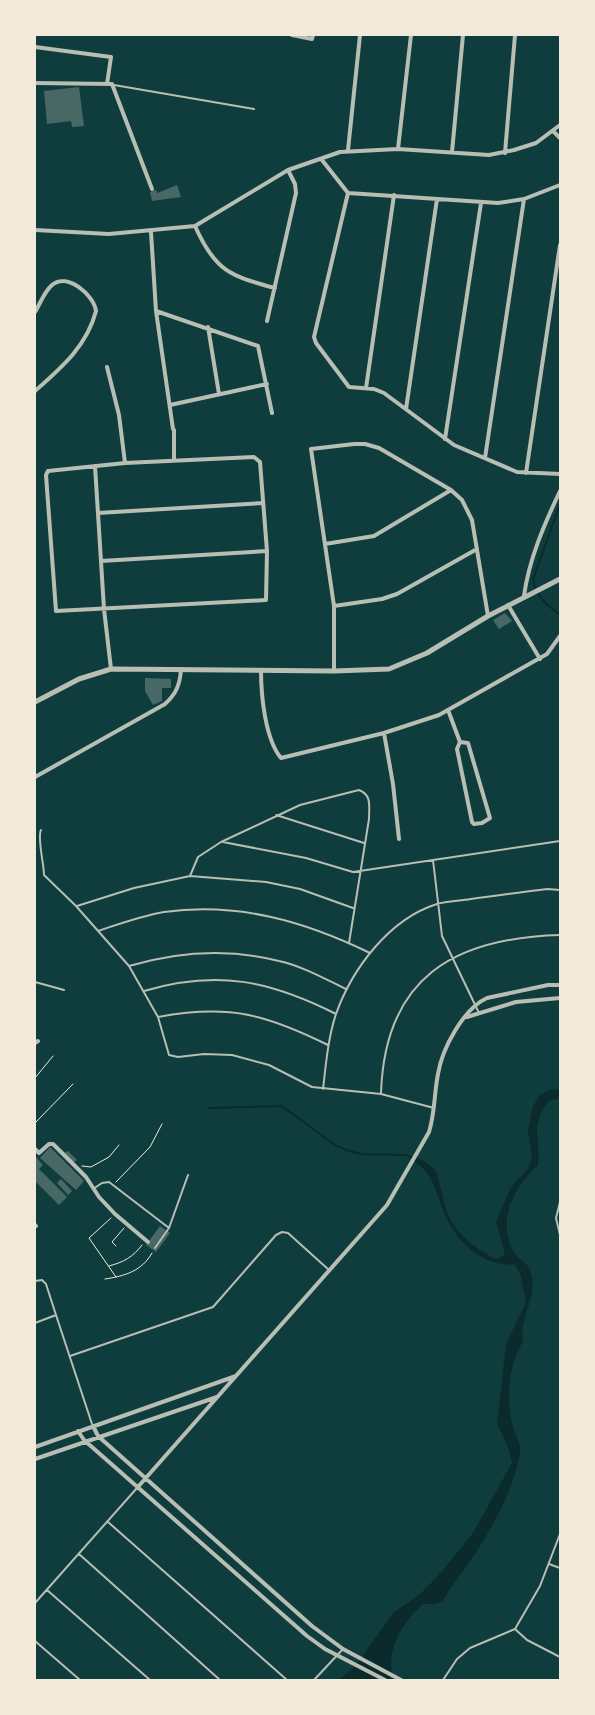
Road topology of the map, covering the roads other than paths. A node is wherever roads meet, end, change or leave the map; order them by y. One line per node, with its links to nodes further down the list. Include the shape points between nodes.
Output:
1 (292, 35): 6 (street)
2 (360, 35): 15 (street)
3 (411, 35): 14 (street)
4 (463, 35): 16 (street)
5 (515, 35): 17 (street)
6 (313, 37)
7 (35, 47): 9 (street, via 111,57)
8 (35, 83): 9 (street)
9 (109, 84): 10 (lane); 21 (street)
10 (254, 109)
11 (560, 125): 12 (street)
12 (554, 132): 13 (street); 17 (street)
13 (560, 138)
14 (398, 149): 15 (street); 16 (street)
15 (348, 150): 18 (street)
16 (452, 152): 17 (street)
17 (505, 153)
18 (322, 160): 19 (street, via 302,163); 22 (street)
19 (288, 170): 27 (street); 31 (street, via 296,184 296,193)
20 (560, 185): 25 (street)
21 (152, 189)
22 (348, 192): 23 (street); 38 (street, via 314,337 349,387)
23 (394, 195): 24 (street); 38 (street)
24 (437, 199): 26 (street); 42 (street)
25 (524, 199): 26 (street); 45 (street)
26 (481, 203): 44 (street)
27 (196, 226): 29 (street); 31 (street, via 205,249 229,273)
28 (35, 230): 29 (street, via 109,234)
29 (151, 232): 32 (street)
30 (560, 245): 49 (street)
31 (275, 288): 34 (street)
32 (156, 311): 35 (street); 41 (street)
33 (35, 312): 39 (street, via 47,291 56,283 68,282 89,295 95,305 94,318 82,343)
34 (267, 321)
35 (208, 328): 37 (street, via 258,346); 40 (street)
36 (107, 367): 47 (street)
37 (267, 384): 40 (street); 43 (street)
38 (366, 388): 42 (street, via 384,392)
39 (35, 391)
40 (219, 394): 41 (street)
41 (170, 404): 46 (street)
42 (406, 409): 44 (street)
43 (272, 413)
44 (445, 439): 45 (street)
45 (485, 458): 49 (street)
46 (174, 460): 47 (street); 53 (street, via 254,457 258,459)
47 (125, 463): 48 (street)
48 (95, 466): 54 (street); 63 (street, via 51,469 46,475 56,611)
49 (526, 473): 50 (street)
50 (560, 474)
51 (451, 490): 55 (street, via 374,536); 55 (street, via 379,448 365,444 311,450); 56 (street, via 469,512)
52 (560, 491): 60 (street, via 530,563)
53 (263, 502): 54 (street); 57 (street)
54 (98, 513): 58 (street)
55 (325, 544): 62 (street)
56 (476, 549): 62 (street, via 397,594); 64 (street)
57 (267, 551): 58 (street); 63 (street, via 266,600)
58 (101, 561): 63 (street)
59 (560, 579): 60 (street)
60 (524, 596): 61 (street)
61 (508, 605): 64 (street); 66 (street)
62 (334, 606): 70 (street)
63 (104, 609): 67 (street)
64 (488, 616): 70 (street, via 427,653 389,669)
65 (560, 636): 66 (street, via 548,654)
66 (540, 659): 72 (street)
67 (111, 669): 68 (street); 71 (street, via 79,679)
68 (181, 669): 69 (street); 75 (street, via 180,683 174,696 165,704)
69 (261, 670): 70 (street); 73 (street, via 261,692 274,749 281,758)
70 (334, 671)
71 (35, 702)
72 (448, 710): 73 (street); 74 (street)
73 (384, 733): 78 (street)
74 (460, 742): 74 (street, via 457,750 472,822 482,823 490,818 468,743)
75 (35, 777)
76 (276, 815): 80 (lane); 81 (lane); 81 (lane, via 300,805 359,790 366,793 369,800)
77 (41, 830): 87 (lane, via 38,838 44,875)
78 (399, 839)
79 (560, 841): 82 (lane)
80 (221, 842): 83 (lane); 84 (lane, via 198,857)
81 (364, 843): 83 (lane)
82 (433, 860): 83 (lane); 86 (lane)
83 (361, 872): 88 (lane)
84 (190, 876): 87 (lane, via 134,888); 88 (lane, via 266,882 300,889)
85 (560, 890): 86 (lane)
86 (437, 904): 92 (lane, via 391,931); 93 (lane, via 442,936)
87 (76, 906): 89 (lane)
88 (354, 908): 91 (lane)
89 (97, 931): 91 (lane, via 162,913 219,908 285,919); 94 (lane)
90 (560, 935): 93 (lane, via 494,942)
91 (349, 943): 92 (lane)
92 (370, 953): 99 (lane)
93 (451, 958): 101 (lane); 108 (lane, via 429,974 401,1009 386,1045)
94 (129, 966): 98 (lane); 99 (lane, via 190,952 254,956 281,961)
95 (35, 982): 97 (lane)
96 (560, 985): 101 (street, via 511,992 487,998)
97 (64, 990)
98 (144, 990): 103 (lane, via 198,979 252,982 274,987); 104 (lane)
99 (346, 990): 103 (lane)
100 (560, 998): 102 (street, via 516,1002)
101 (476, 1005): 102 (lane); 105 (street)
102 (479, 1013): 105 (street)
103 (336, 1014): 106 (lane)
104 (158, 1017): 106 (lane, via 203,1011 247,1014 287,1025); 107 (lane, via 169,1055 232,1055 253,1059)
105 (464, 1018): 109 (street, via 444,1052)
106 (328, 1045): 107 (lane)
107 (323, 1089): 108 (lane)
108 (380, 1094): 109 (lane)
109 (434, 1108): 118 (street, via 429,1132 387,1205)
110 (35, 1149): 112 (street, via 39,1153 51,1144)
111 (188, 1175): 114 (lane)
112 (94, 1189): 114 (lane, via 102,1182 113,1184); 116 (street, via 115,1214)
113 (560, 1202): 115 (lane, via 556,1218)
114 (169, 1228): 117 (lane)
115 (560, 1235)
116 (147, 1241)
117 (155, 1249)
118 (329, 1270): 122 (lane, via 288,1233 282,1232 276,1234 213,1307); 123 (street)
119 (35, 1281): 120 (lane, via 42,1280 46,1284)
120 (56, 1315): 121 (lane); 122 (lane)
121 (35, 1322)
122 (70, 1356): 125 (lane)
123 (236, 1376): 124 (street); 125 (street)
124 (220, 1396): 127 (street); 131 (street)
125 (93, 1426): 126 (street); 127 (street)
126 (78, 1431): 128 (street); 129 (street)
127 (98, 1436): 128 (street); 131 (street)
128 (84, 1440): 130 (street); 132 (street)
129 (35, 1447)
130 (35, 1459)
131 (146, 1478): 132 (street); 142 (street, via 312,1626)
132 (137, 1488): 133 (lane); 143 (street, via 307,1636)
133 (108, 1522): 135 (lane); 149 (lane)
134 (560, 1534): 136 (lane)
135 (79, 1554): 138 (lane); 148 (lane)
136 (549, 1564): 137 (lane); 140 (lane)
137 (560, 1568)
138 (47, 1590): 139 (lane); 147 (lane)
139 (35, 1603)
140 (515, 1629): 144 (lane, via 527,1640); 152 (lane, via 470,1648 457,1659)
141 (35, 1641): 146 (lane)
142 (343, 1649): 143 (lane); 145 (street)
143 (337, 1655): 150 (lane); 151 (street)
144 (560, 1657)
145 (400, 1679)
146 (80, 1680)
147 (150, 1680)
148 (220, 1680)
149 (287, 1680)
150 (314, 1680)
151 (385, 1680)
152 (443, 1680)

